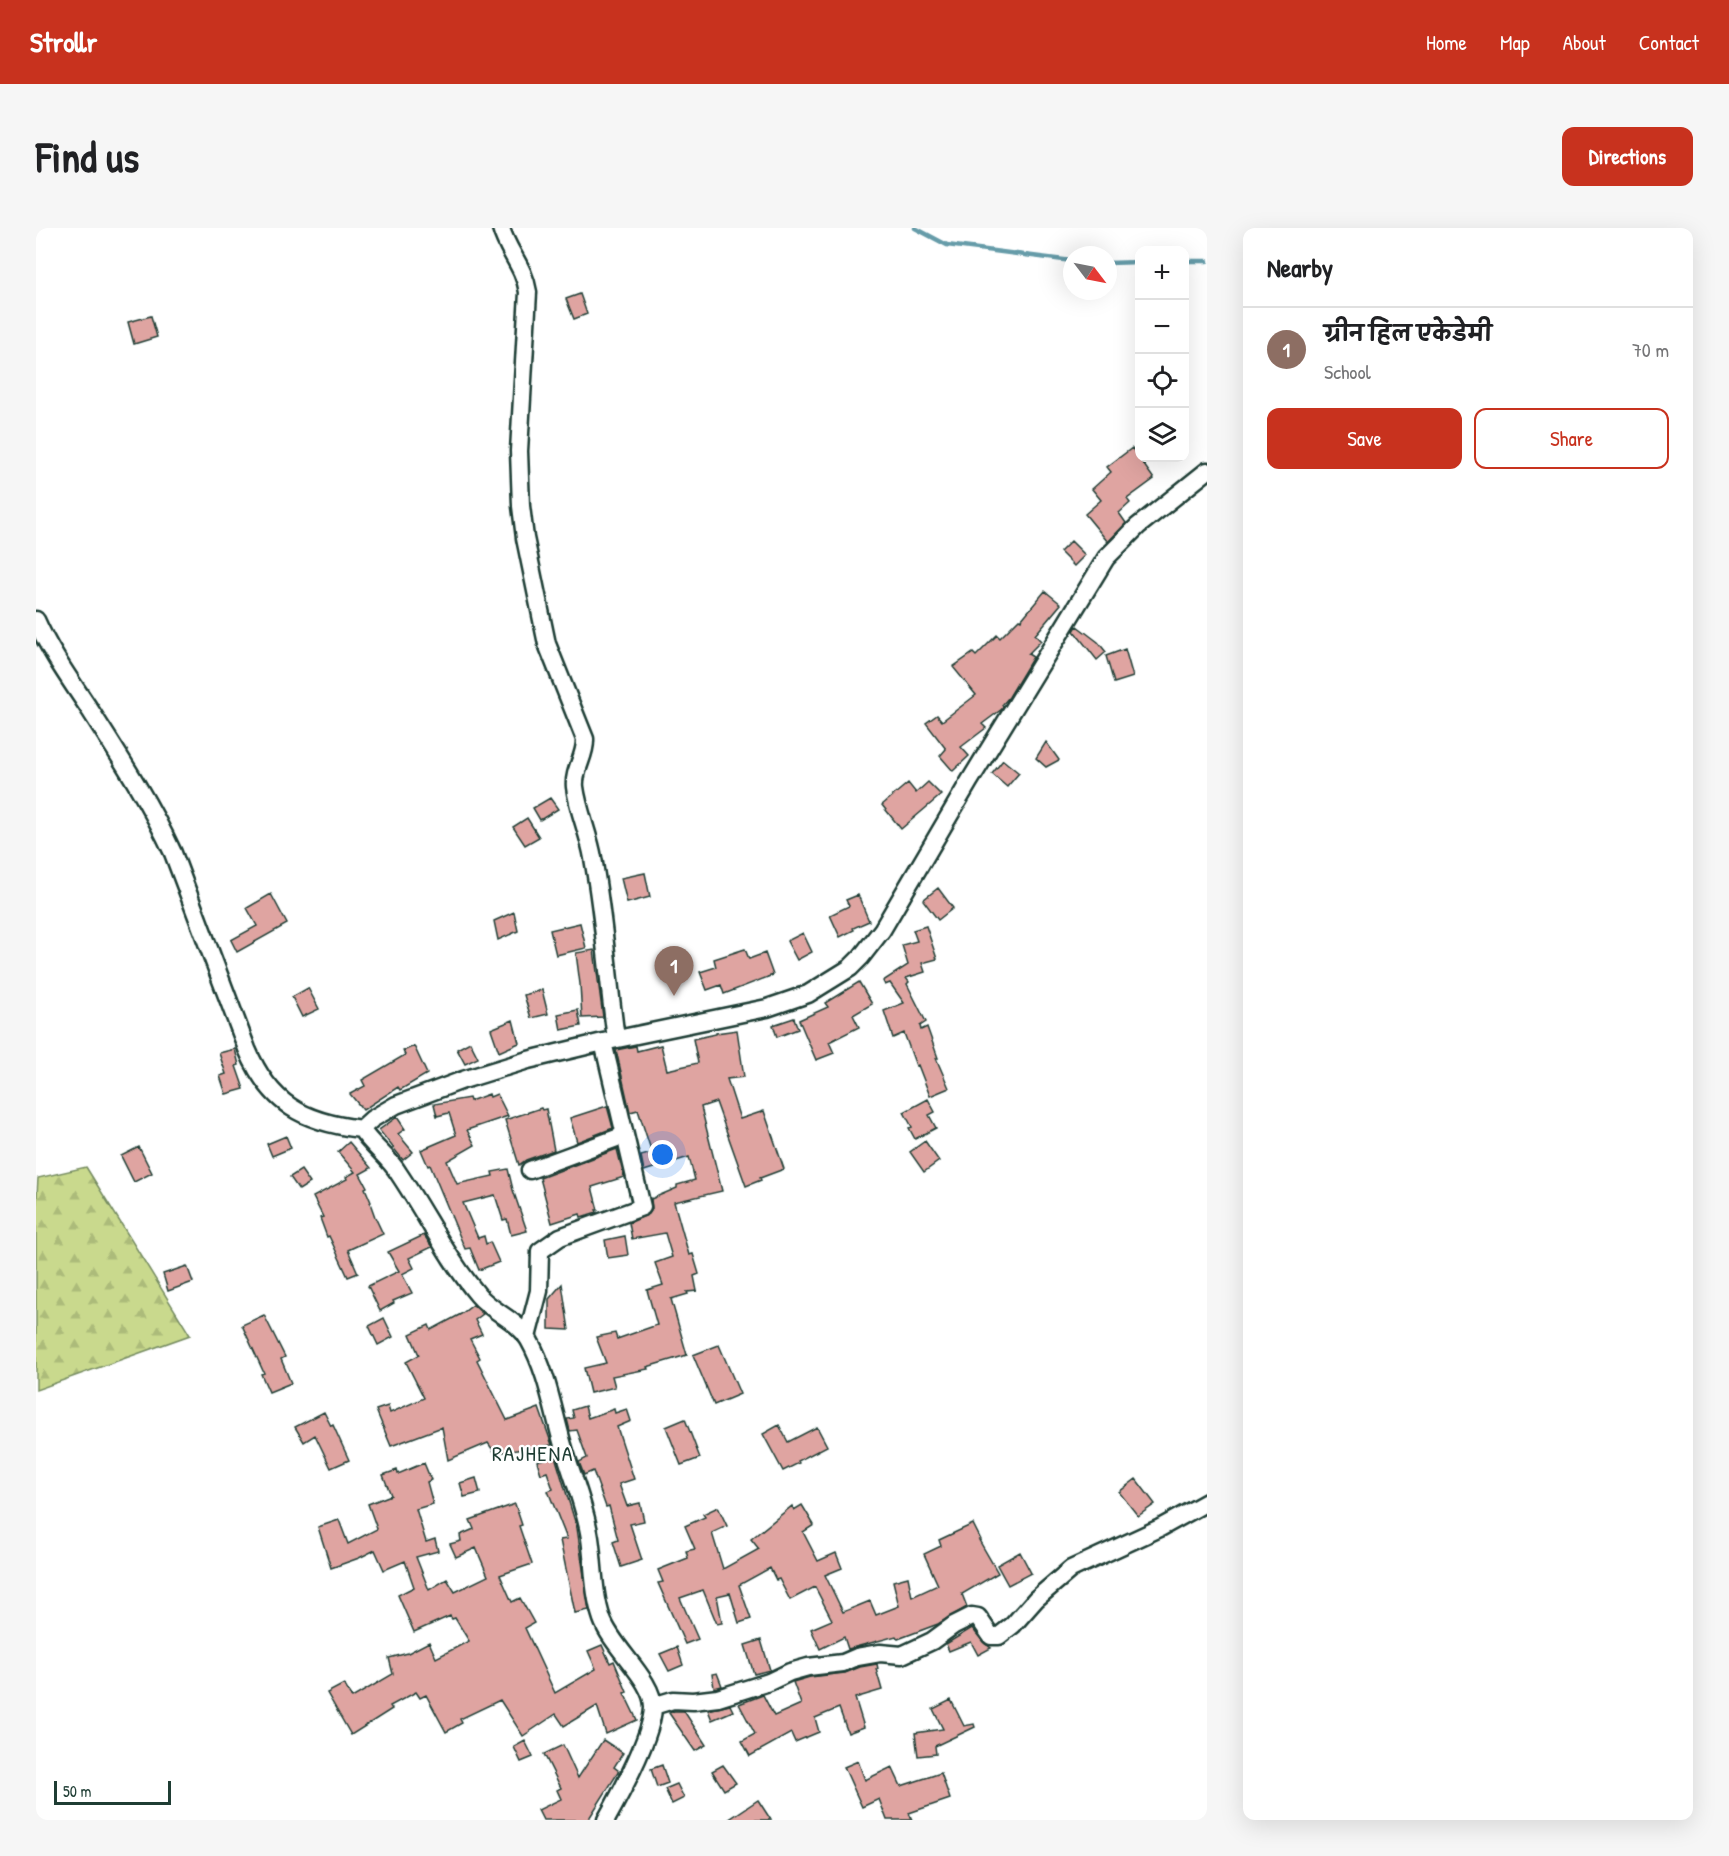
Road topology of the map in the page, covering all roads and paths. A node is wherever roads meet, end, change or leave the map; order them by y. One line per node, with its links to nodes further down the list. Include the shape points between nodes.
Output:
1 (501, 228): 4 (street, via 524,273 528,292 519,451 525,538 547,644 585,739 575,785 593,856 604,934)
2 (1207, 471): 4 (street, via 1137,526 1106,558 897,906 861,957 829,982 791,1001)
3 (36, 620): 5 (street, via 162,829 247,1049 264,1082 298,1112 332,1125)
4 (610, 1041): 5 (street, via 463,1080 396,1105); 6 (street)
5 (361, 1129): 8 (street, via 398,1171 479,1296)
6 (625, 1135): 7 (street); 8 (street, via 642,1207 560,1237 540,1251 539,1291)
7 (530, 1170)
8 (527, 1337): 10 (street, via 549,1391 587,1524 602,1617 612,1638 645,1683)
9 (1207, 1502): 10 (street, via 1071,1569 999,1636 991,1636 978,1617 972,1616 902,1655 880,1653 808,1667 718,1698 673,1700)
10 (653, 1706): 11 (street, via 639,1752)
11 (606, 1820)

